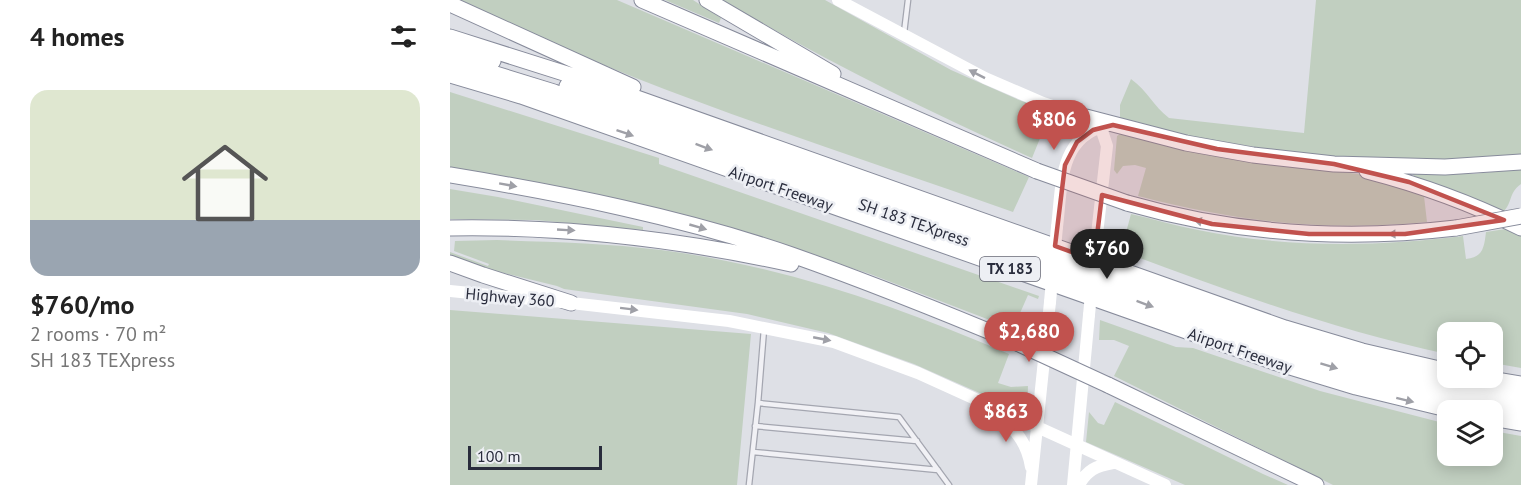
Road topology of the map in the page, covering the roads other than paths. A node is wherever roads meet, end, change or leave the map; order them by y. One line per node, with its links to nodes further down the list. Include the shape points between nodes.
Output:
1 (642, 0): 11 (highway)
2 (707, 0): 11 (highway)
3 (838, 0): 6 (main road)
4 (908, 0): 6 (lane)
5 (450, 4): 14 (highway)
6 (904, 36): 12 (main road, one-way to 6, via 985,78)
7 (450, 37): 14 (highway, TX 183)
8 (450, 49): 29 (highway, SH 183 TEXpress, via 567,86 1275,336 1384,369)
9 (450, 60): 33 (highway, SH 183 TEXpress, one-way to 33, via 554,92 1317,363 1403,387)
10 (450, 75): 32 (highway, Airport Freeway / TX 183, one-way to 32, via 531,100 1274,362)
11 (873, 100): 18 (highway, one-way to 11, bridge, via 1405,234 1270,232 1212,224 1127,203 1037,171)
12 (1086, 117): 13 (highway)
13 (1106, 127): 16 (highway, via 1217,149); 37 (main road, bridge, via 1088,132 1067,158); 39 (main road, bridge)
14 (719, 128): 26 (highway, TX 183, via 1285,328)
15 (1521, 162): 16 (highway, via 1445,168)
16 (1334, 164): 20 (highway, via 1452,196)
17 (450, 175): 23 (highway, one-way to 23, via 687,224 791,255)
18 (1521, 216)
19 (450, 228): 23 (highway, one-way to 23, via 578,230 641,237 789,264)
20 (1521, 228)
21 (450, 263): 24 (highway)
22 (450, 291): 24 (main road, Highway 360)
23 (903, 298): 49 (highway, bridge, via 1017,343)
24 (571, 303): 25 (main road, one-way to 25)
25 (764, 328): 30 (lane); 31 (main road, one-way to 31, via 834,342 918,373)
26 (1437, 368)
27 (1503, 381): 28 (highway)
28 (1521, 384)
29 (1521, 398)
30 (758, 403): 36 (lane); 38 (lane, via 899,417)
31 (988, 406): 37 (main road); 43 (main road, via 1024,443)
32 (1437, 407)
33 (1521, 410)
34 (1503, 420): 35 (highway)
35 (1521, 423)
36 (755, 426): 38 (lane); 40 (lane)
37 (1038, 428): 39 (main road); 43 (main road)
38 (917, 441): 42 (lane)
39 (1076, 446): 41 (main road); 46 (main road)
40 (753, 452): 42 (lane); 44 (lane)
41 (1114, 463): 47 (main road, via 1088,471); 48 (main road)
42 (938, 470): 45 (lane)
43 (1032, 482)
44 (749, 485)
45 (949, 485)
46 (1073, 485)
47 (1079, 485)
48 (1166, 485)
49 (1316, 485)

